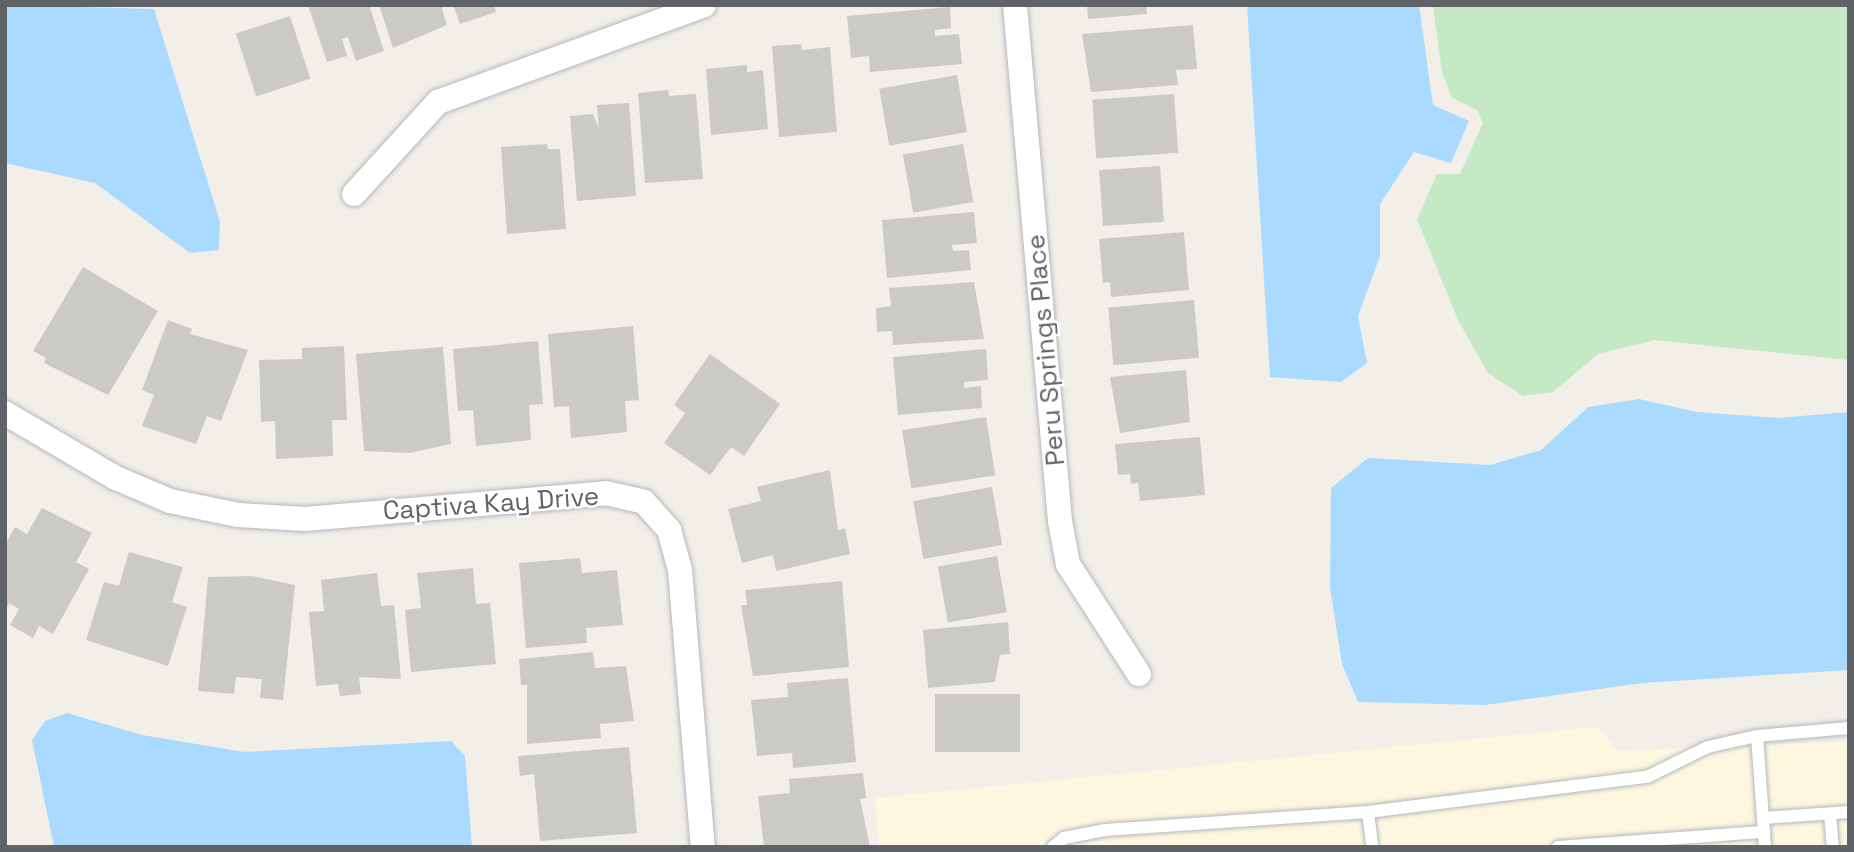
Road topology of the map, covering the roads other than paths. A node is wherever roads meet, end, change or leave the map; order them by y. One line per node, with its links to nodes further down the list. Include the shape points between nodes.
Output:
1 (704, 5): 3 (street, via 438,102)
2 (1015, 5): 5 (street, Peru Springs Place, via 1062,532 1068,564)
3 (354, 194)
4 (5, 413): 13 (street, Captiva Kay Drive, via 116,478 170,500 238,515 305,519 606,493 644,502 668,530 680,570)
5 (1139, 674)
6 (1849, 727): 7 (lane)
7 (1757, 737): 8 (lane, via 1708,747 1647,777); 11 (lane)
8 (1368, 811): 14 (lane, via 1105,830 1064,838); 15 (lane)
9 (1849, 812): 10 (lane)
10 (1830, 814): 11 (lane); 18 (lane)
11 (1763, 818): 12 (lane)
12 (1764, 832): 16 (lane); 17 (lane)
13 (703, 847)
14 (1053, 847)
15 (1372, 847)
16 (1558, 847)
17 (1765, 847)
18 (1833, 847)

